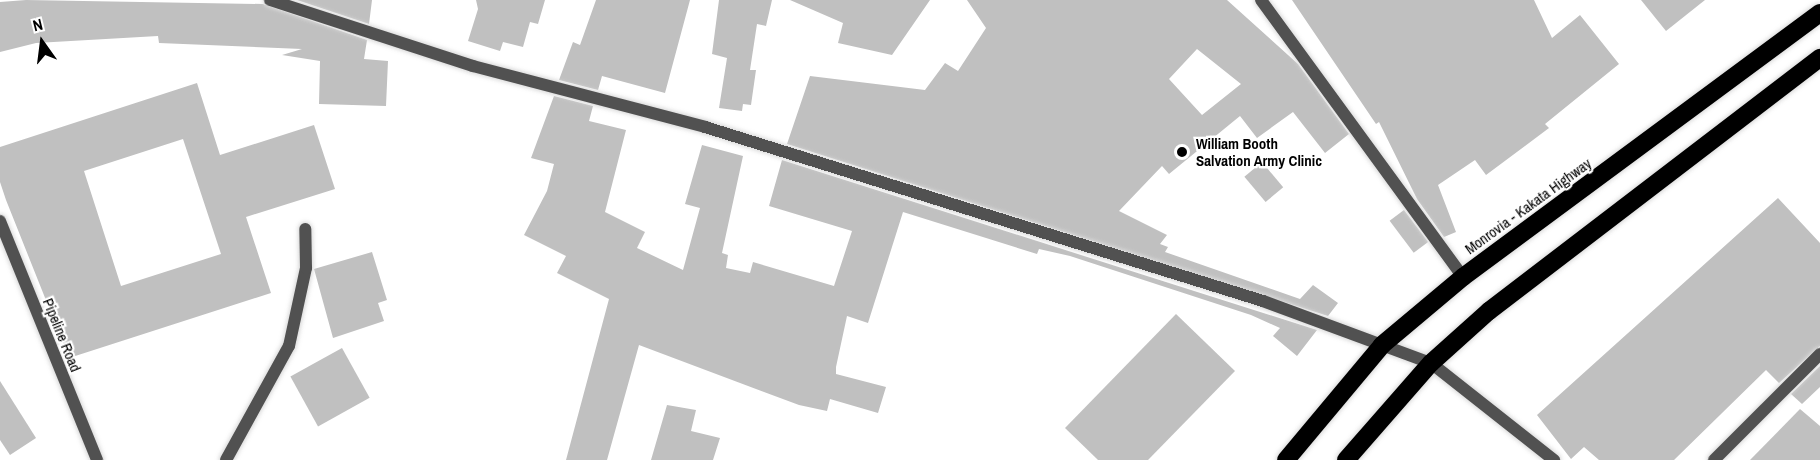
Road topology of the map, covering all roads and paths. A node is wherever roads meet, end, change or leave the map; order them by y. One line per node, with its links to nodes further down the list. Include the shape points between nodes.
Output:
1 (270, 0): 8 (street, via 473,66 643,108 1024,224)
2 (1261, 0): 7 (street)
3 (1820, 13): 7 (highway, Monrovia - Kakata Highway)
4 (1820, 58): 10 (highway, via 1489,311)
5 (0, 221): 11 (street, Pipeline Road)
6 (305, 229): 12 (street, via 306,268 289,345)
7 (1463, 277): 8 (highway, Monrovia - Kakata Highway)
8 (1382, 345): 10 (street); 13 (highway, Monrovia - Kakata Highway)
9 (1820, 354): 16 (street)
10 (1431, 363): 14 (highway); 15 (street)
11 (97, 460)
12 (226, 460)
13 (1286, 460)
14 (1346, 460)
15 (1554, 460)
16 (1714, 460)

